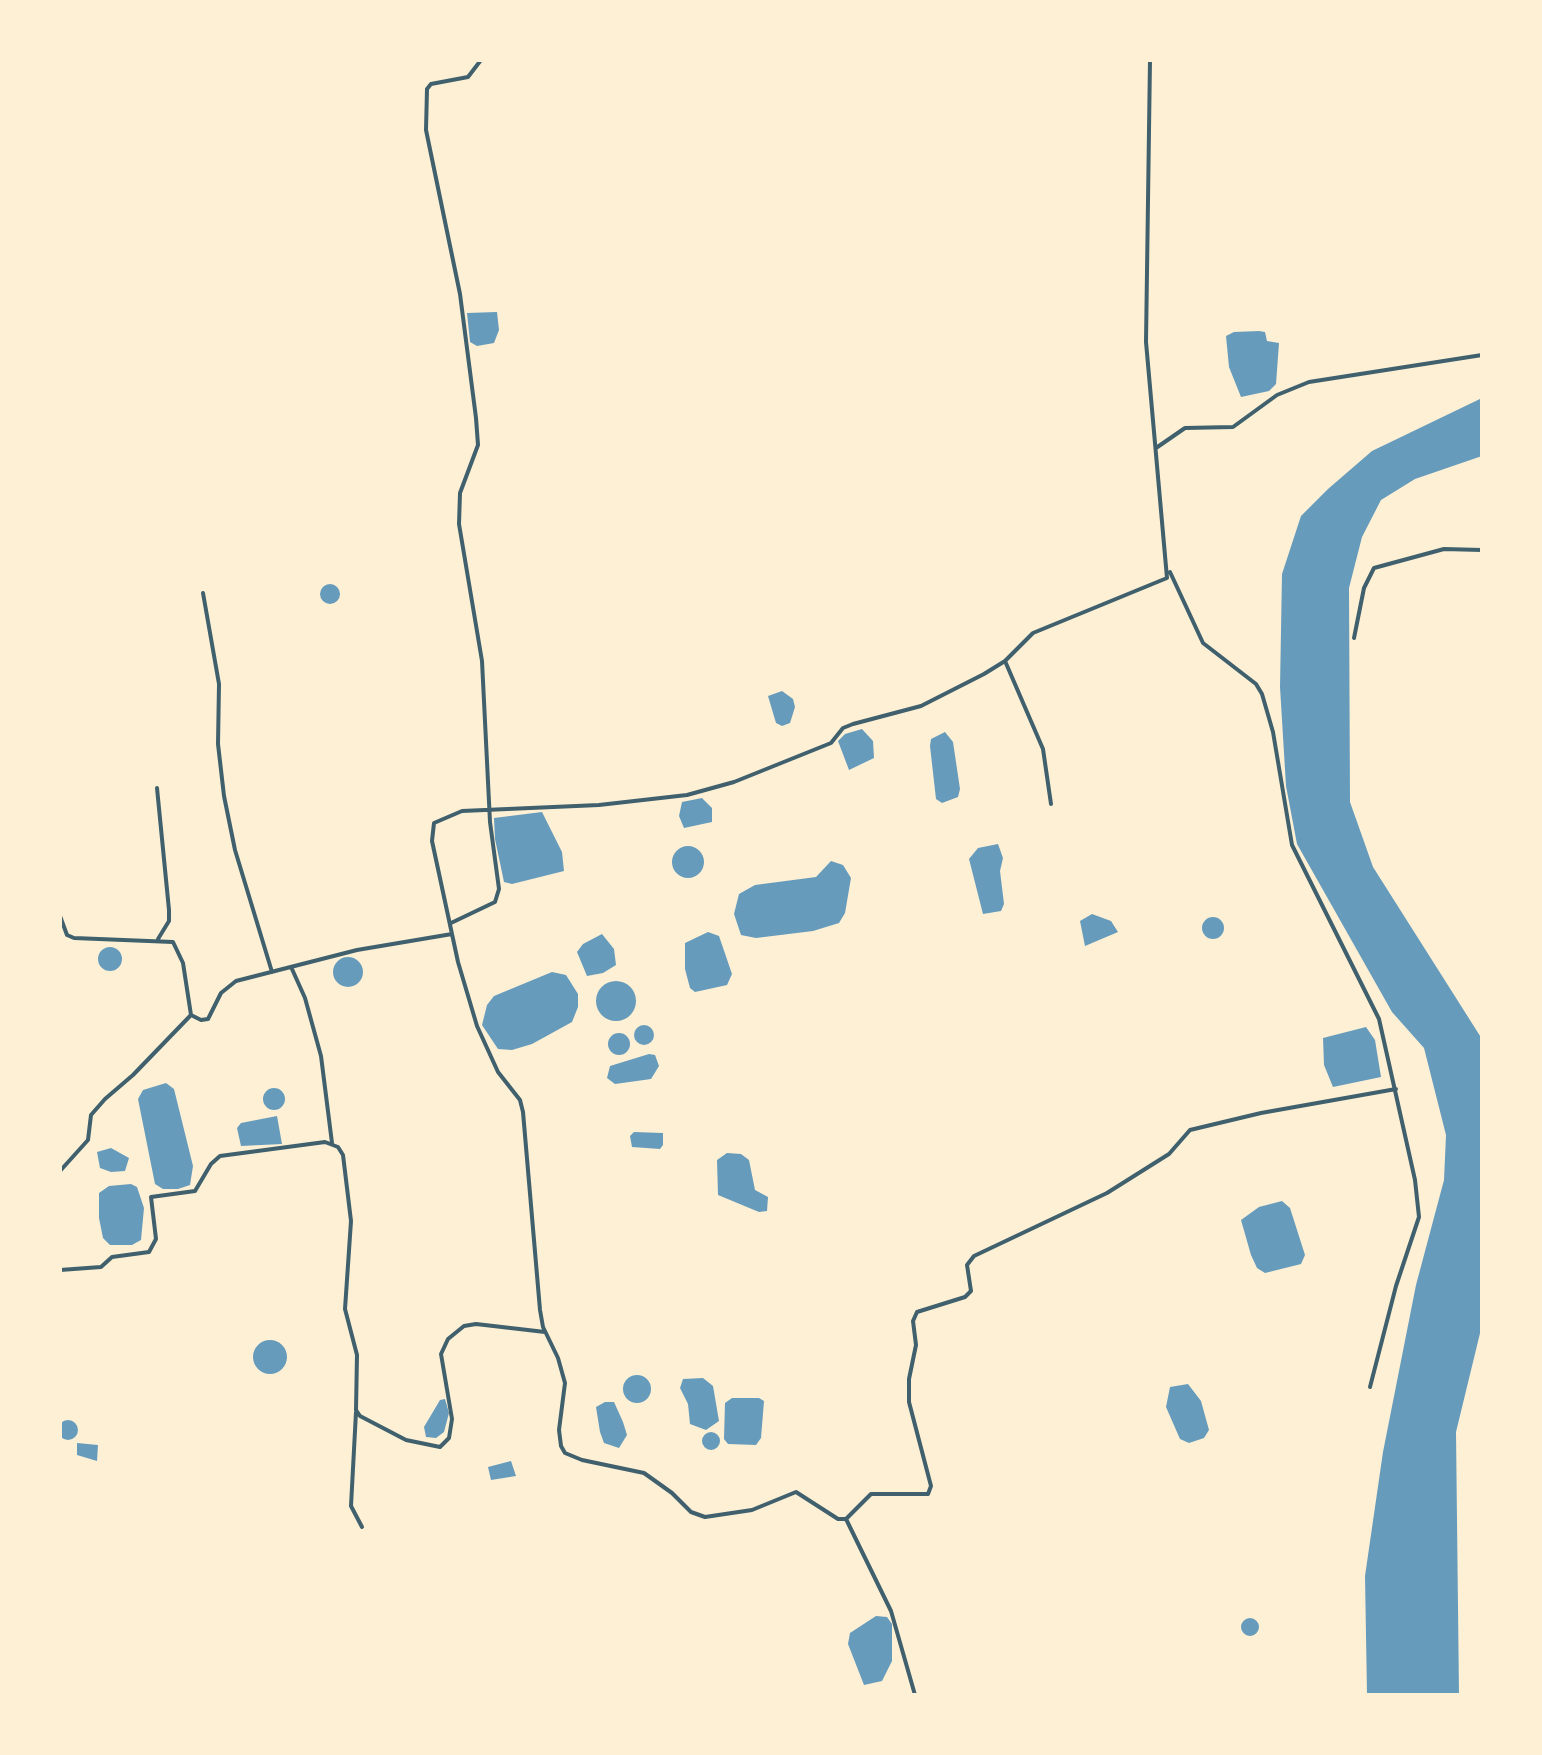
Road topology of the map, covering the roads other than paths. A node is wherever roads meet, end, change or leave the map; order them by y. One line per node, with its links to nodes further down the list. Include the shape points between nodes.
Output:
1 (481, 60): 12 (street, via 468,77 431,84 426,130 460,294 476,418 478,445 460,493 459,524 482,661)
2 (1150, 60): 4 (street, via 1144,298)
3 (1482, 355): 4 (street, via 1309,382 1277,395 1233,427 1185,428)
4 (1156, 448): 6 (street)
5 (1482, 550): 8 (street, via 1444,549 1374,568 1364,588)
6 (1169, 570): 9 (street, via 1161,582 1033,633); 20 (street, via 1203,643 1262,694 1292,845 1372,1000)
7 (203, 593): 18 (street, via 219,684 224,796)
8 (1354, 638)
9 (1005, 661): 11 (street, via 1043,749); 12 (street, via 921,706 843,728 831,743 734,782 687,795)
10 (157, 788): 16 (street, via 169,910)
11 (1051, 804)
12 (489, 810): 14 (street, via 499,894 495,902); 14 (street, via 462,811 434,823 432,841)
13 (60, 916): 16 (street, via 70,937)
14 (450, 925): 15 (street)
15 (452, 934): 17 (street, via 357,950); 24 (street, via 477,1026 523,1112)
16 (158, 939): 19 (street, via 173,942 179,950)
17 (292, 969): 18 (street); 21 (street, via 321,1056)
18 (272, 972): 19 (street, via 228,985 208,1019)
19 (191, 1015): 22 (street, via 91,1115 88,1140)
20 (1396, 1089): 25 (street, via 1419,1217); 27 (street, via 1190,1130 1169,1154 1107,1193 974,1256 967,1265 971,1291 917,1312 913,1321 916,1345 909,1402 932,1491 919,1496 871,1494)
21 (332, 1143): 23 (street, via 220,1156 195,1191 151,1197 156,1239 149,1252 112,1257 101,1267); 26 (street, via 343,1155 351,1221 345,1309 357,1355)
22 (60, 1171)
23 (60, 1270)
24 (545, 1332): 26 (street, via 476,1324 448,1339 441,1354 452,1419 449,1438 440,1447 383,1431); 27 (street, via 565,1383 558,1437 565,1453 637,1470 705,1517 752,1510 796,1492)
25 (1370, 1387)
26 (356, 1410): 28 (street, via 351,1506)
27 (846, 1519): 29 (street, via 891,1611)
28 (362, 1527)
29 (915, 1695)

